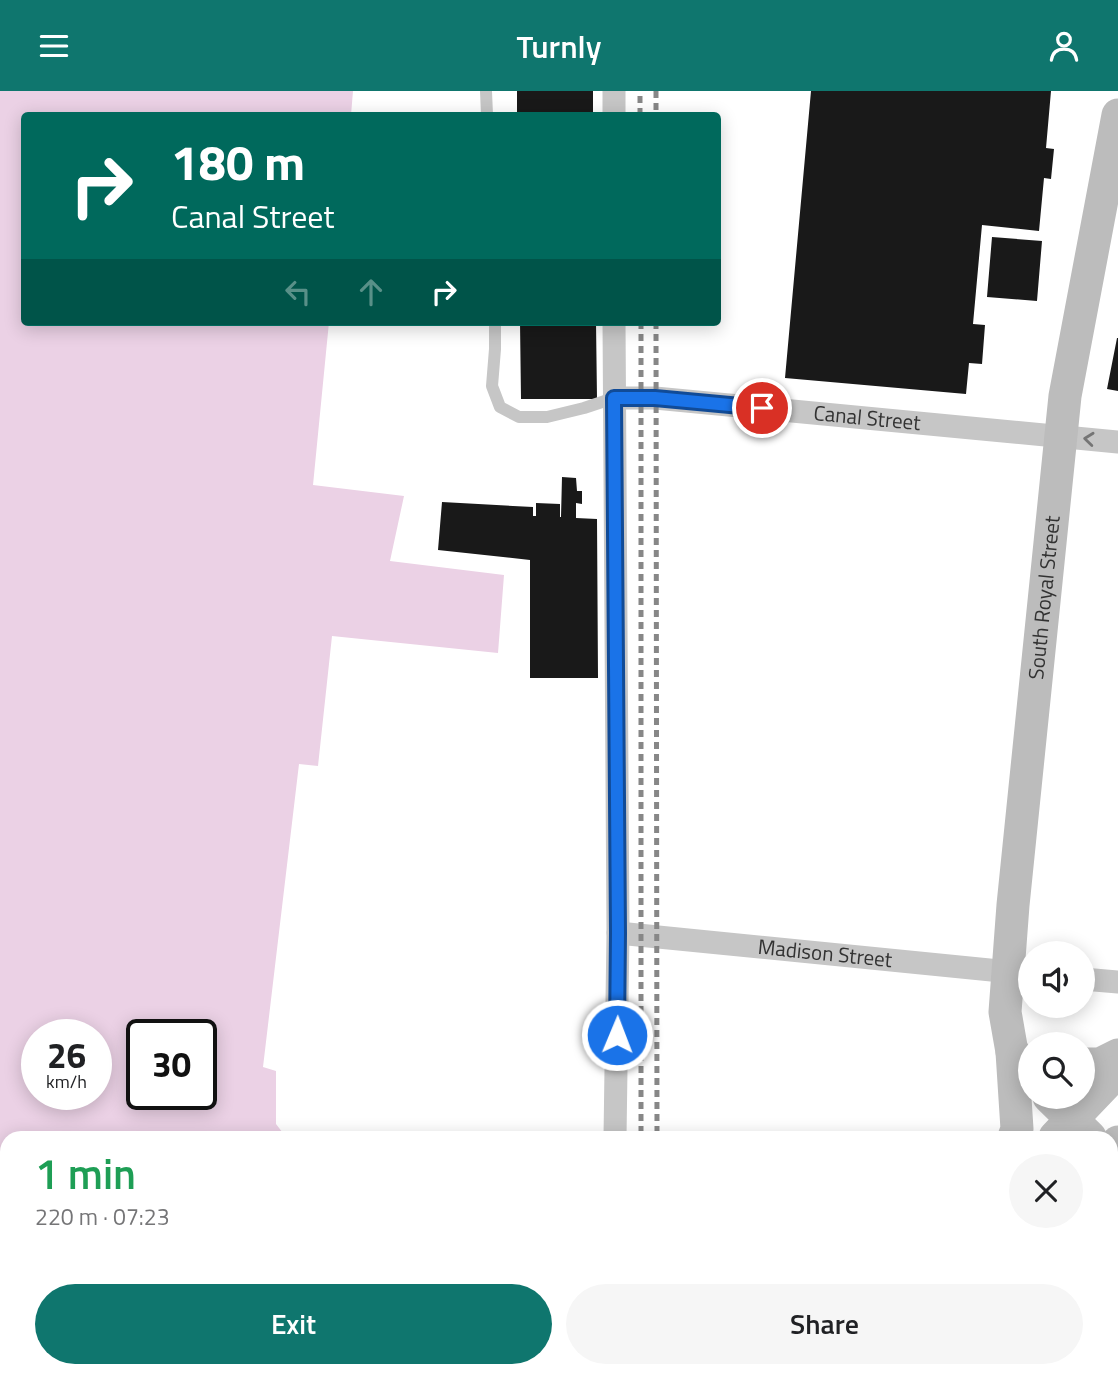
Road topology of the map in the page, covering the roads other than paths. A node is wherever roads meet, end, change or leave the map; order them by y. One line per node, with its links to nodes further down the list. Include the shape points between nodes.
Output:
1 (486, 91): 3 (lane)
2 (614, 91): 4 (street)
3 (487, 112)
4 (614, 112)
5 (1118, 115): 9 (street, South Royal Street)
6 (495, 326): 8 (lane, via 492,386 500,407 519,417 547,417)
7 (614, 326): 8 (street)
8 (614, 398): 9 (street, Canal Street); 11 (street)
9 (1060, 436): 10 (street, Canal Street, one-way to 9); 12 (street, South Royal Street)
10 (1118, 442)
11 (618, 933): 13 (street, Madison Street); 23 (street)
12 (1021, 941)
13 (1018, 973)
14 (1018, 976): 17 (street, South Royal Street, via 1005,1012)
15 (1095, 980): 16 (street)
16 (1118, 982)
17 (1018, 1047)
18 (1118, 1055): 19 (street)
19 (1095, 1064)
20 (1118, 1070): 26 (street)
21 (1018, 1109): 24 (street)
22 (1057, 1109): 25 (street)
23 (615, 1131)
24 (1016, 1131)
25 (1072, 1131)
26 (1074, 1131)

